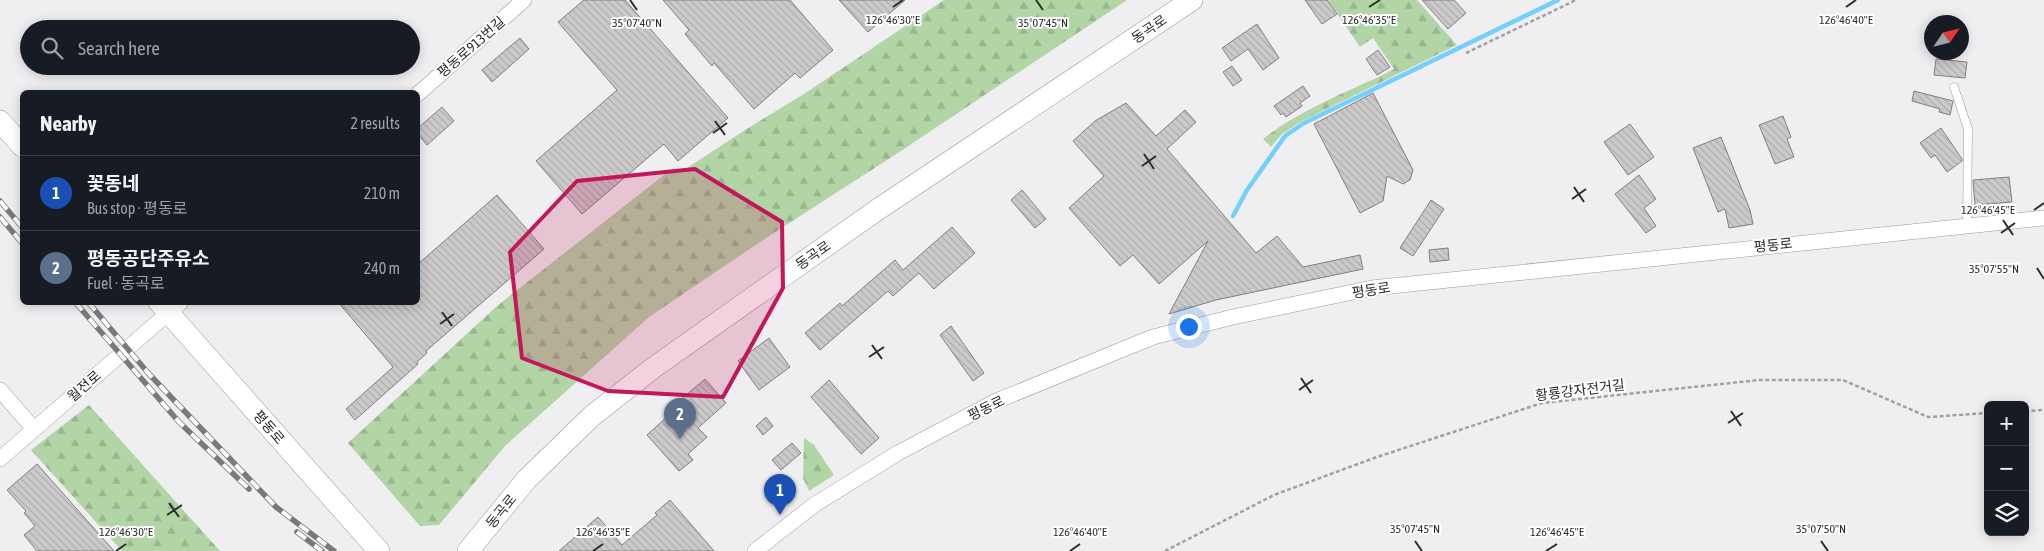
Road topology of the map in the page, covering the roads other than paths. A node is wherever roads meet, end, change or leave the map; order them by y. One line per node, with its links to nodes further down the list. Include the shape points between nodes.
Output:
1 (524, 0): 4 (street, 평동로913번길)
2 (1192, 0): 14 (main road, 동곡로, via 877,210 645,374 592,416 527,479)
3 (1954, 87): 8 (lane, via 1968,129)
4 (420, 92)
5 (0, 121): 6 (main road)
6 (20, 144)
7 (2044, 218): 8 (street, 평동로)
8 (1967, 226): 15 (street, 평동로, via 1372,288 1153,337 994,402 898,453 814,505)
9 (170, 306): 11 (street, 월전로); 13 (main road, 평동로)
10 (0, 390): 11 (street)
11 (34, 429): 12 (street, 월전로)
12 (0, 459)
13 (379, 551)
14 (468, 551)
15 (755, 551)

